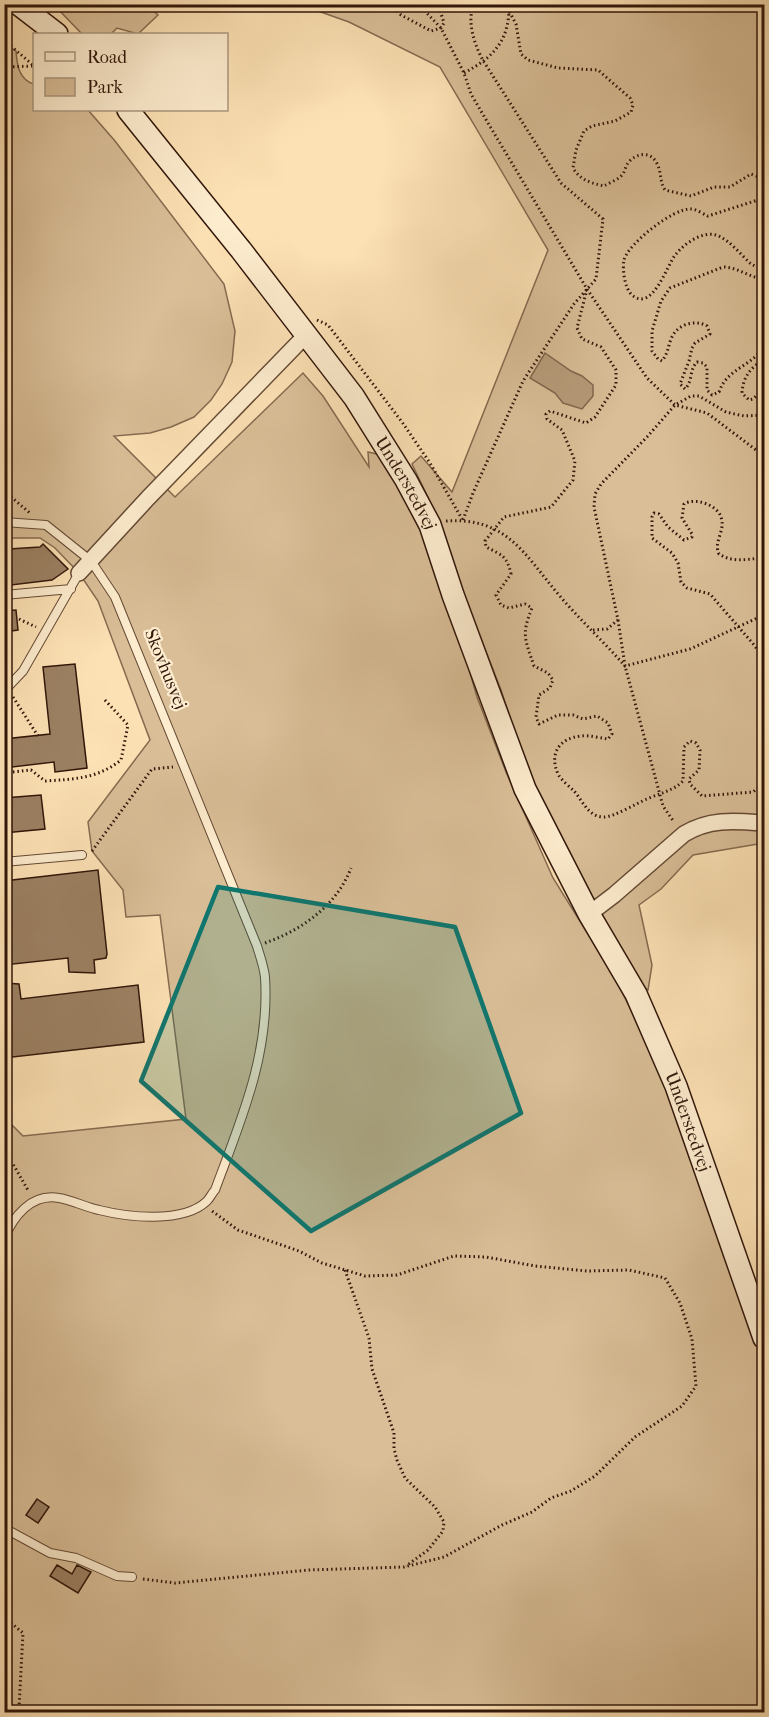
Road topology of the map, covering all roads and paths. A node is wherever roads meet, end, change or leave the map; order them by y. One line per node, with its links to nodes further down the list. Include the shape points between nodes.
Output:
1 (18, 4): 9 (street)
2 (391, 4): 8 (path, via 401,15 431,31)
3 (418, 4): 8 (path)
4 (438, 4): 8 (path, via 444,23)
5 (474, 4): 11 (path, via 471,11 475,45)
6 (507, 4): 7 (path)
7 (510, 12): 11 (path, via 501,43); 17 (path, via 516,24 520,54 528,60 558,68 598,70 630,98 631,112 584,130 573,168 586,182 604,186 622,175 629,162 647,154 660,169 665,190 691,196 714,187 730,187 751,174)
8 (441, 28): 15 (path)
9 (56, 33)
10 (4, 40): 12 (path)
11 (484, 62): 15 (path); 21 (path, via 561,183 603,219 596,279)
12 (33, 65)
13 (33, 66): 14 (path)
14 (4, 67)
15 (464, 73): 21 (path, via 471,94)
16 (129, 111): 23 (street, Understedvej)
17 (765, 179)
18 (765, 198): 19 (path, via 708,216 692,208 675,211 648,231 624,259 624,272 633,296 647,298 675,254 692,240 709,234 725,239 751,264)
19 (765, 264)
20 (765, 279): 25 (path, via 723,267 670,288 661,301 652,331 652,351 662,361 675,333 684,326 700,322 707,326 710,334 692,348 680,384 685,389 693,366 704,363 706,390 712,395 719,392 722,381)
21 (587, 289): 28 (path, via 648,378); 32 (path, via 523,381); 36 (path, via 577,328 582,339 601,347 616,370 616,385 595,417 585,423 550,411 546,414 562,430 575,461 573,480 551,507 504,517)
22 (765, 302): 24 (path, via 761,305)
23 (300, 327): 32 (path, via 320,320 328,325 402,422); 35 (street, Understedvej, via 383,440); 37 (street)
24 (765, 336)
25 (765, 346)
26 (765, 359): 27 (path, via 752,367 743,381 742,393 753,399)
27 (765, 378)
28 (675, 405): 29 (path, via 699,396 726,412); 30 (path, via 707,413); 44 (path, via 595,494 594,507)
29 (765, 415)
30 (765, 456)
31 (4, 491): 34 (path)
32 (463, 520): 35 (path); 36 (path)
33 (4, 522): 34 (lane)
34 (46, 525): 37 (lane, Skovhusvej)
35 (430, 525): 63 (street, Understedvej, via 525,789)
36 (494, 528): 46 (path, via 533,561); 56 (path, via 485,541 486,547 502,555 510,574 496,594 501,605 509,608 525,604 532,608 524,636 534,666 553,680 550,688 539,695 539,724 558,715 584,719 597,716 608,723 612,734 609,740 582,736 566,739 557,746 554,756 559,776 585,807 605,817)
37 (91, 561): 39 (street); 53 (lane, Skovhusvej, via 115,597)
38 (765, 565): 45 (path, via 759,558 741,560 719,554 722,518 715,508 695,500 684,504 682,518 692,534 688,540 668,527 659,514 652,517 652,538 672,553 681,582 687,588 710,594)
39 (79, 573): 40 (lane)
40 (71, 589): 41 (lane); 47 (lane)
41 (4, 595)
42 (765, 615): 45 (path)
43 (19, 619): 47 (path)
44 (618, 620): 46 (path, via 607,629); 49 (path)
45 (739, 628): 48 (path); 49 (path, via 690,649)
46 (593, 630): 49 (path)
47 (45, 631): 50 (lane, via 23,671)
48 (765, 661)
49 (625, 666): 56 (path)
50 (6, 689): 52 (path)
51 (104, 699): 54 (path, via 128,725 121,760 107,771 81,779 45,781 32,770)
52 (38, 736)
53 (183, 765): 59 (path, via 152,769); 64 (lane, Skovhusvej)
54 (4, 773)
55 (765, 783): 56 (path, via 753,792 702,796 690,784 689,779 699,770 700,750 690,741 684,747 683,781 675,789)
56 (660, 793): 58 (path, via 668,815)
57 (765, 823): 58 (street, via 722,821 697,826)
58 (684, 834): 63 (street)
59 (92, 851)
60 (82, 855): 61 (lane)
61 (4, 862)
62 (351, 868): 64 (path, via 332,901 308,922)
63 (589, 914): 70 (street, Understedvej, via 636,994 676,1086)
64 (257, 946): 67 (lane, Skovhusvej, via 265,975 265,1018 251,1094 215,1190)
65 (4, 1155): 66 (path, via 14,1164)
66 (34, 1201): 67 (lane, via 58,1197 99,1210 141,1217 189,1211); 68 (lane, via 20,1211)
67 (206, 1202): 69 (path, via 238,1230)
68 (4, 1239)
69 (345, 1270): 72 (path, via 369,1338 372,1369 394,1433 397,1460 405,1478 444,1521 443,1531 428,1550); 72 (path, via 366,1276 397,1275 454,1256 587,1271 629,1270 665,1278 680,1303 692,1339 696,1386 682,1406 635,1437 595,1476 444,1557)
70 (765, 1338)
71 (4, 1528): 73 (lane, via 50,1553 76,1558 117,1576)
72 (404, 1568): 73 (path, via 309,1570 175,1583)
73 (132, 1577)
74 (4, 1617): 75 (path, via 23,1633)
75 (17, 1713)

